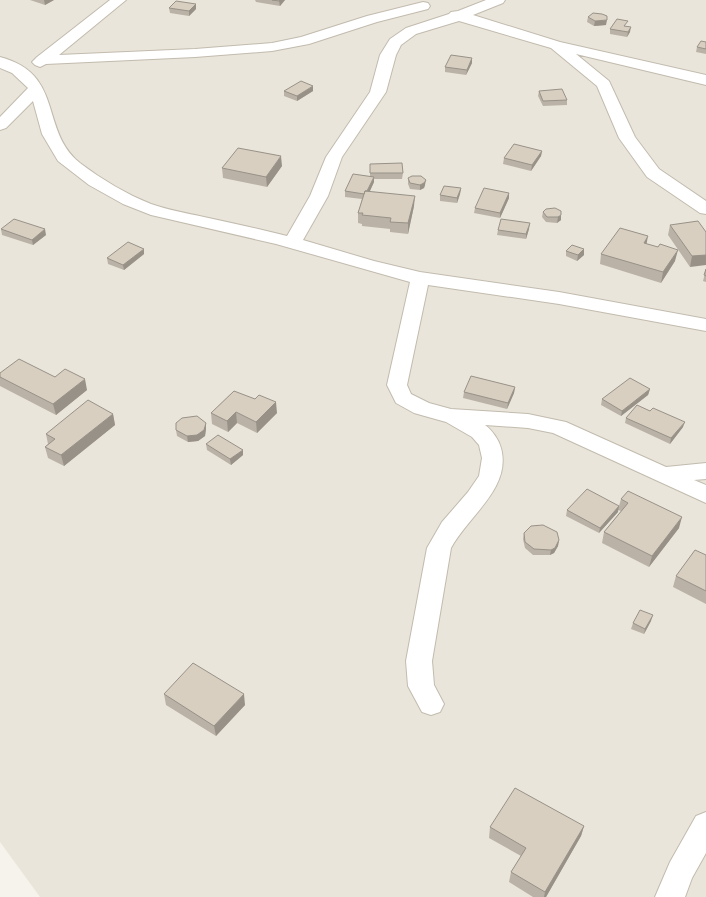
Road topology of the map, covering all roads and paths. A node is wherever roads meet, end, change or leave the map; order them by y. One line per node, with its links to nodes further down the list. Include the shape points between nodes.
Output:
1 (119, 0): 7 (street)
2 (394, 0): 4 (street)
3 (498, 0): 5 (street)
4 (423, 6): 5 (street); 7 (street, via 272,48)
5 (459, 16): 6 (street); 14 (street, via 411,31 395,42 388,55 378,92 334,157 319,196)
6 (555, 45): 10 (street); 13 (street, via 578,66 604,84 627,138 653,172)
7 (42, 60): 9 (street)
8 (0, 62): 9 (street)
9 (24, 74): 11 (street, via 32,80)
10 (706, 80)
11 (36, 88): 12 (street, via 17,110); 14 (street, via 47,128 59,151 114,193 142,207)
12 (0, 124)
13 (706, 209)
14 (292, 243): 15 (street)
15 (420, 278): 16 (street, via 517,291); 17 (street, via 397,386 403,398 422,408)
16 (706, 325)
17 (450, 416): 19 (street, via 528,421 558,427); 21 (street, via 480,432 489,443 493,458 490,476 476,498 450,528 439,548 419,661 421,686)
18 (706, 471): 19 (street)
19 (662, 475): 20 (street)
20 (706, 495)
21 (431, 704)
22 (706, 825): 23 (street, via 680,872)
23 (670, 897)

